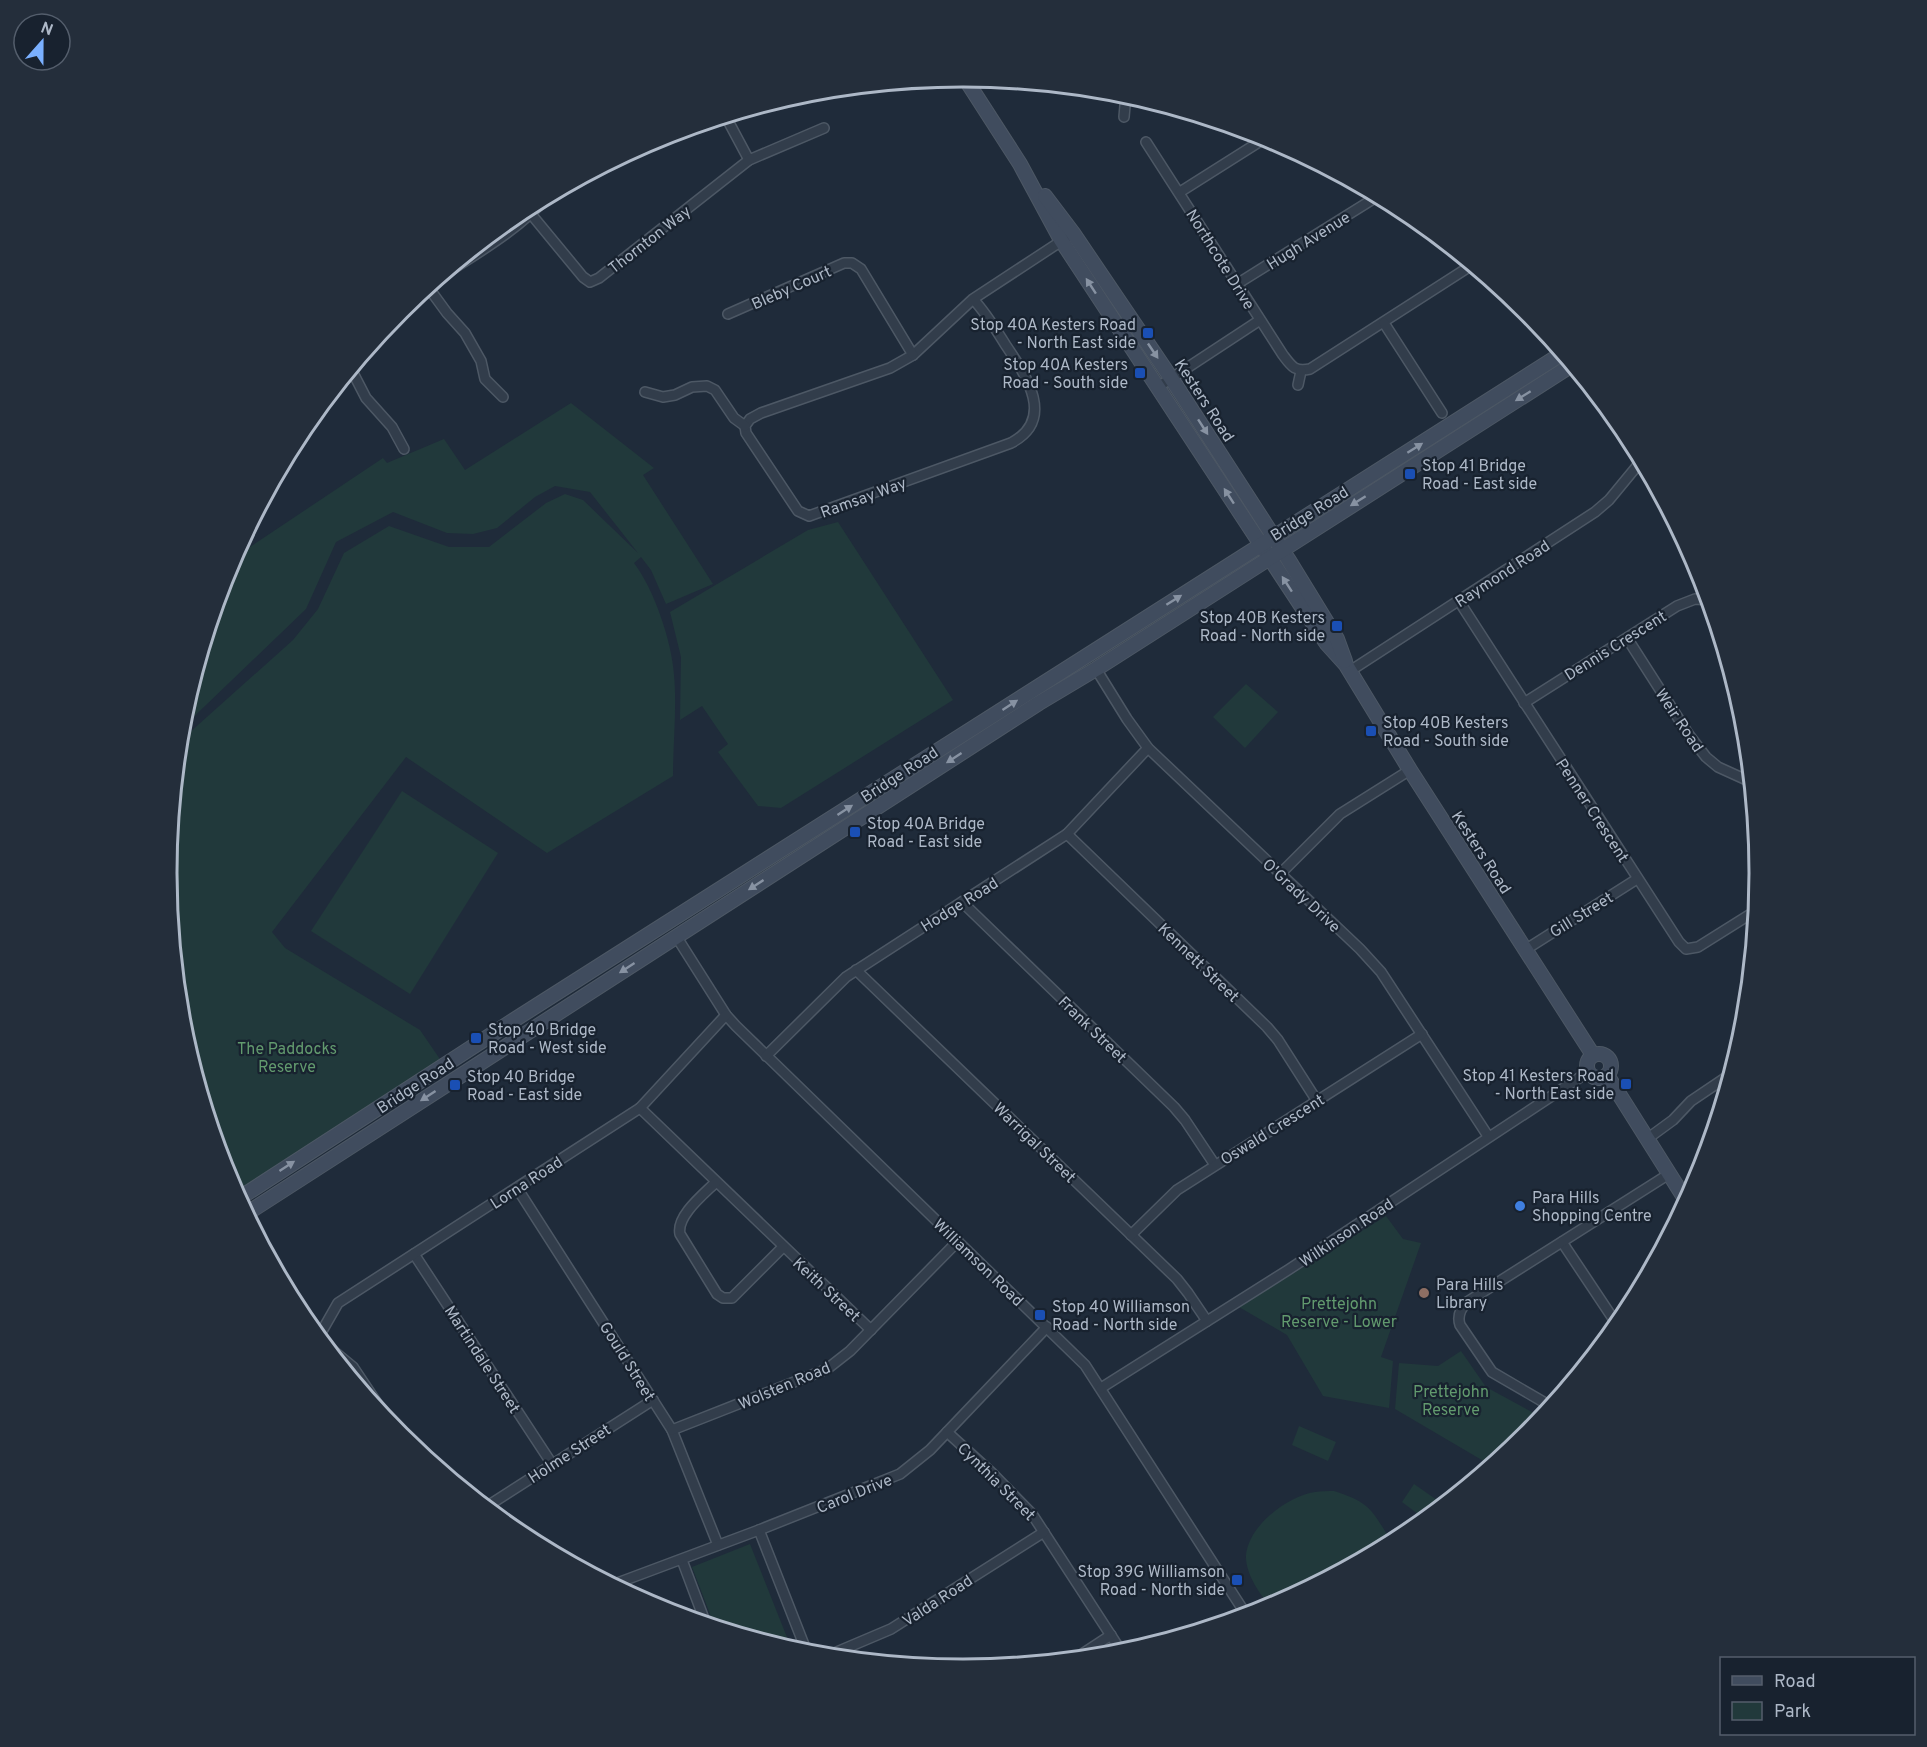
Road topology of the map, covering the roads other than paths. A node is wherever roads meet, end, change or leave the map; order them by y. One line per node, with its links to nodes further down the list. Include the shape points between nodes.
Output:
1 (971, 87): 12 (main road, Kesters Road)
2 (1125, 104): 3 (street)
3 (1124, 117)
4 (729, 123): 8 (street)
5 (824, 128): 8 (street, Thornton Way)
6 (1146, 142): 9 (street, Northcote Drive)
7 (1256, 144): 9 (street)
8 (748, 160): 11 (street, Thornton Way, via 590,282)
9 (1180, 192): 14 (street, Northcote Drive)
10 (1370, 201): 14 (street, Hugh Avenue)
11 (533, 216)
12 (1067, 237): 16 (street); 25 (main road, Kesters Road, one-way to 25); 27 (main road, Kesters Road, one-way to 12)
13 (1466, 269): 19 (street)
14 (1237, 284): 18 (street, Northcote Drive)
15 (433, 293): 29 (street, via 465,333 481,361 485,379)
16 (973, 299): 20 (street); 31 (street, Ramsay Way, via 1026,375 1032,390 1034,415 1019,439 809,516 798,511 750,441)
17 (729, 315): 20 (street, Bleby Court, via 844,263 852,263 861,269)
18 (1260, 320): 23 (street, Northcote Drive, via 1289,364); 25 (street)
19 (1383, 323): 23 (street); 30 (street)
20 (912, 355): 31 (street, via 890,368 761,413)
21 (1557, 358): 35 (main road, Bridge Road, one-way to 21)
22 (1566, 369): 38 (main road, Bridge Road, one-way to 38)
23 (1301, 371): 26 (street)
24 (355, 376): 32 (street)
25 (1171, 378): 27 (street); 34 (main road, Kesters Road, one-way to 34)
26 (1298, 385)
27 (1158, 387): 37 (main road, Kesters Road, one-way to 27)
28 (645, 392): 31 (street, Ramsay Way, via 663,397 707,386 715,390 734,418)
29 (503, 398)
30 (1442, 412)
31 (745, 426)
32 (404, 449)
33 (1636, 467): 41 (street, Raymond Road, via 1595,513)
34 (1259, 514): 35 (main road); 36 (main road, Kesters Road)
35 (1294, 524): 36 (main road, Bridge Road)
36 (1274, 537): 37 (main road, Bridge Road); 38 (main road, Kesters Road)
37 (1262, 545): 39 (main road, Kesters Road); 43 (main road, Bridge Road, one-way to 37)
38 (1282, 549): 39 (main road, Bridge Road); 44 (main road, Kesters Road, via 1337,639)
39 (1269, 557): 44 (main road, Kesters Road, one-way to 39, via 1327,644); 45 (main road, Bridge Road)
40 (1700, 599): 42 (street, Dennis Crescent, via 1684,602)
41 (1459, 601): 44 (street, Raymond Road); 46 (street, Penner Crescent)
42 (1626, 638): 46 (street, Dennis Crescent); 49 (street, Weir Road, via 1706,757)
43 (1087, 656): 45 (main road); 51 (main road, Bridge Road, one-way to 43)
44 (1348, 668): 48 (main road, Kesters Road)
45 (1096, 669): 47 (street, O'Grady Drive); 52 (main road, Bridge Road, one-way to 52)
46 (1524, 702): 54 (street, Penner Crescent)
47 (1148, 748): 50 (street, Hodge Road); 53 (street, O'Grady Drive)
48 (1410, 770): 53 (street, via 1340,814); 59 (main road, Kesters Road)
49 (1744, 779)
50 (1067, 834): 55 (street, Hodge Road); 70 (street, Kennett Street, via 1267,1027)
51 (796, 841): 52 (main road); 57 (main road, Bridge Road)
52 (805, 854): 58 (main road, Bridge Road, one-way to 58)
53 (1280, 874): 64 (street, O'Grady Drive, via 1374,964)
54 (1637, 879): 56 (street, Penner Crescent, via 1686,949 1698,947); 59 (street, Gill Street)
55 (962, 902): 60 (street, Hodge Road); 74 (street, Frank Street, via 1174,1107)
56 (1748, 915)
57 (667, 922): 58 (main road); 61 (main road, Bridge Road)
58 (676, 936): 62 (main road, Bridge Road, one-way to 62); 63 (street, Williamson Road)
59 (1525, 950): 65 (main road, Kesters Road)
60 (856, 970): 66 (street, Hodge Road); 81 (street, Warrigal Street)
61 (545, 1000): 62 (main road); 78 (main road, Bridge Road, one-way to 61)
62 (555, 1014): 80 (main road, Bridge Road, one-way to 80)
63 (726, 1015): 66 (street, Williamson Road); 71 (street, Lorna Road)
64 (1422, 1034): 70 (street, Oswald Crescent); 72 (street, O'Grady Drive)
65 (1593, 1055): 67 (main road, via 1587,1062); 68 (main road, via 1609,1059 1611,1068)
66 (766, 1056): 82 (street, Williamson Road)
67 (1588, 1072): 68 (main road, via 1597,1078); 72 (street, Wilkinson Road)
68 (1607, 1075): 73 (main road)
69 (1722, 1080): 73 (street)
70 (1317, 1101): 74 (street, Oswald Crescent)
71 (640, 1108): 76 (street, Keith Street); 77 (street, Lorna Road)
72 (1488, 1136): 87 (street, Wilkinson Road)
73 (1647, 1139): 75 (main road)
74 (1215, 1165): 81 (street, Oswald Crescent, via 1177,1190)
75 (1669, 1174): 79 (main road); 83 (street)
76 (716, 1182): 84 (street, Keith Street); 84 (street, Keith Street, via 684,1216 679,1228 717,1294 732,1298)
77 (518, 1188): 85 (street, Lorna Road); 94 (street, Gould Street)
78 (246, 1193)
79 (1681, 1193)
80 (253, 1210)
81 (1131, 1235): 87 (street, Warrigal Street, via 1183,1286)
82 (958, 1241): 89 (street, Williamson Road); 90 (street, Wolsten Road)
83 (1562, 1242): 86 (street); 95 (street, via 1467,1302 1459,1317 1460,1326 1492,1372)
84 (783, 1247): 90 (street, Keith Street)
85 (414, 1254): 88 (street, Lorna Road, via 342,1299); 98 (street, Martindale Street)
86 (1612, 1317)
87 (1207, 1321): 93 (street, Wilkinson Road)
88 (323, 1328)
89 (1047, 1328): 93 (street, Williamson Road, via 1085,1365); 97 (street, Carol Drive)
90 (871, 1330): 96 (street, Wolsten Road, via 821,1373)
91 (351, 1365): 92 (street)
92 (363, 1381)
93 (1101, 1388): 105 (street, Williamson Road)
94 (653, 1400): 96 (street, Gould Street); 98 (street, Holme Street)
95 (1545, 1403)
96 (672, 1430): 102 (street, Gould Street)
97 (948, 1432): 100 (street, Carol Drive, via 895,1477); 101 (street, Cynthia Street, via 1024,1505)
98 (552, 1464): 99 (street, Holme Street)
99 (493, 1503)
100 (759, 1530): 102 (street, Carol Drive); 108 (street)
101 (1044, 1532): 107 (street, Cynthia Street); 111 (street, Valda Road, via 891,1629)
102 (718, 1545): 103 (street, Carol Drive)
103 (682, 1560): 104 (street, Carol Drive); 106 (street)
104 (622, 1582)
105 (1242, 1608)
106 (703, 1615)
107 (1111, 1635): 109 (street, Cynthia Street); 110 (street)
108 (803, 1643)
109 (1117, 1645)
110 (1089, 1649)
111 (842, 1650)

